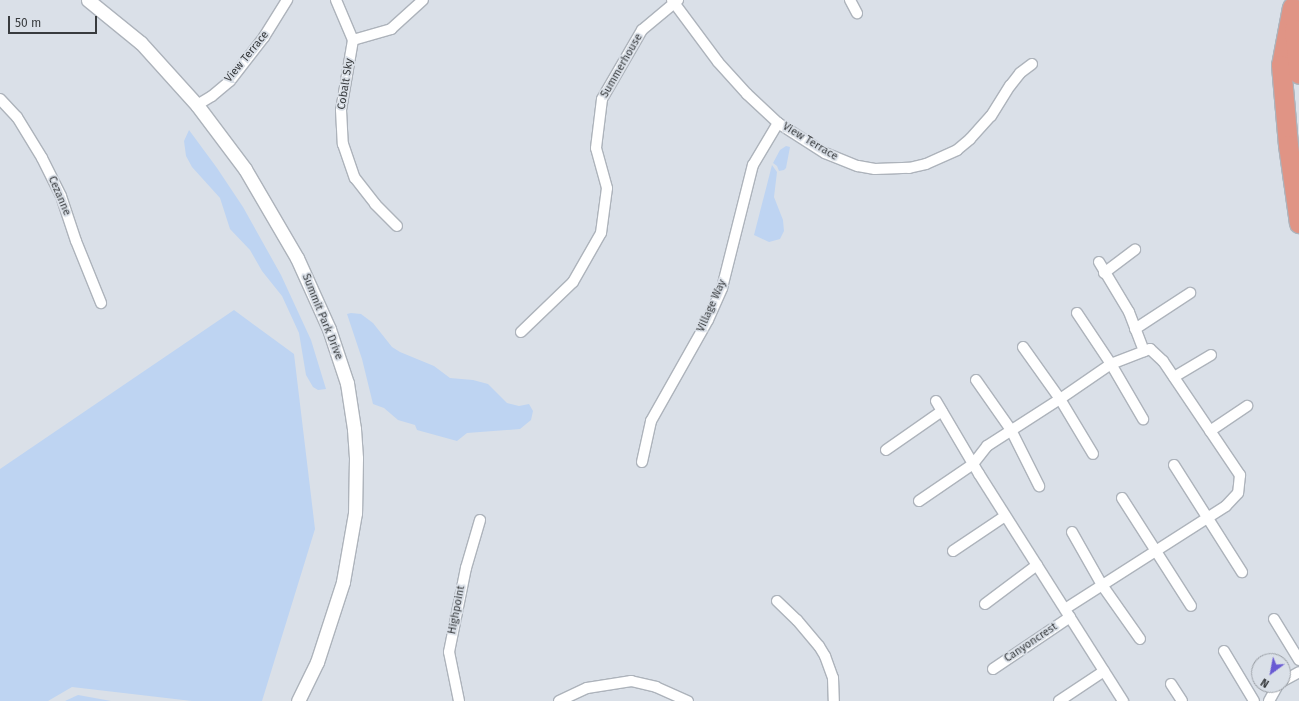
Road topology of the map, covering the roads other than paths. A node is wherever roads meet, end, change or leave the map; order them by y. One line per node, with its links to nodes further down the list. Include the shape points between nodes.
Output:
1 (88, 0): 13 (street, Summit Park Drive, via 141,43)
2 (287, 0): 13 (street, View Terrace, via 264,38 230,81)
3 (336, 0): 9 (street)
4 (423, 0): 9 (street, via 391,29)
5 (850, 0): 8 (street)
6 (675, 1): 14 (street, View Terrace, via 718,62 747,94); 24 (street, Summerhouse, via 642,30 602,99 596,148 608,188 600,233 573,282)
7 (1292, 3): 11 (highway); 15 (highway, via 1281,65 1288,145)
8 (856, 13)
9 (353, 40): 16 (street, Cobalt Sky, via 341,110 344,144 355,178 375,204)
10 (1032, 64): 14 (street, View Terrace, via 1017,78 991,116 970,140 957,150 926,164 892,170 858,166 825,153)
11 (1299, 74)
12 (0, 99): 21 (street, Cezanne, via 17,117 61,196 76,242)
13 (197, 106): 66 (street, Summit Park Drive, via 245,169 298,258 329,328 347,383 355,443 355,513 343,582 317,662)
14 (778, 122): 40 (street, Village Way, via 753,165 722,288 708,320 651,421)
15 (1299, 223)
16 (397, 226)
17 (1135, 250): 19 (street)
18 (1099, 262): 19 (street)
19 (1104, 273): 23 (street, via 1129,312)
20 (1190, 293): 23 (street)
21 (101, 303)
22 (1077, 313): 28 (street)
23 (1135, 329): 26 (street)
24 (521, 332)
25 (1023, 347): 31 (street)
26 (1147, 350): 28 (street); 29 (street, via 1163,361)
27 (1211, 355): 29 (street)
28 (1111, 364): 31 (street); 35 (street)
29 (1174, 377): 37 (street)
30 (976, 380): 36 (street)
31 (1060, 399): 36 (street); 39 (street)
32 (936, 401): 34 (street, Canyoncrest)
33 (1247, 406): 37 (street)
34 (942, 411): 38 (street); 41 (street, Canyoncrest)
35 (1143, 419)
36 (1011, 430): 41 (street, via 987,446); 43 (street)
37 (1210, 430): 47 (street, via 1240,475 1238,493 1226,506)
38 (886, 450)
39 (1093, 454)
40 (642, 462)
41 (973, 464): 45 (street); 46 (street, Canyoncrest)
42 (1174, 465): 47 (street)
43 (1039, 486)
44 (1122, 498): 51 (street)
45 (919, 501)
46 (1005, 516): 50 (street); 52 (street, Canyoncrest)
47 (1208, 518): 51 (street); 53 (street)
48 (480, 520): 67 (street, Highpoint, via 466,568 449,652)
49 (1072, 532): 54 (street)
50 (953, 551)
51 (1156, 551): 54 (street); 57 (street)
52 (1037, 565): 56 (street); 58 (street, Canyoncrest)
53 (1242, 572)
54 (1102, 585): 58 (street); 60 (street)
55 (777, 601): 70 (street, via 797,620 826,656 833,678)
56 (985, 604)
57 (1191, 606)
58 (1067, 613): 63 (street, Canyoncrest); 64 (street, Canyoncrest)
59 (1274, 619): 62 (street)
60 (1140, 639)
61 (1224, 651): 74 (street)
62 (1299, 660)
63 (993, 669)
64 (1104, 671): 71 (street); 72 (street, Canyoncrest)
65 (1171, 684): 73 (street)
66 (298, 701)
67 (459, 701)
68 (559, 701): 69 (street, via 587,688 631,681 656,687)
69 (688, 701)
70 (834, 701)
71 (1059, 701)
72 (1123, 701)
73 (1182, 701)
74 (1254, 701)

